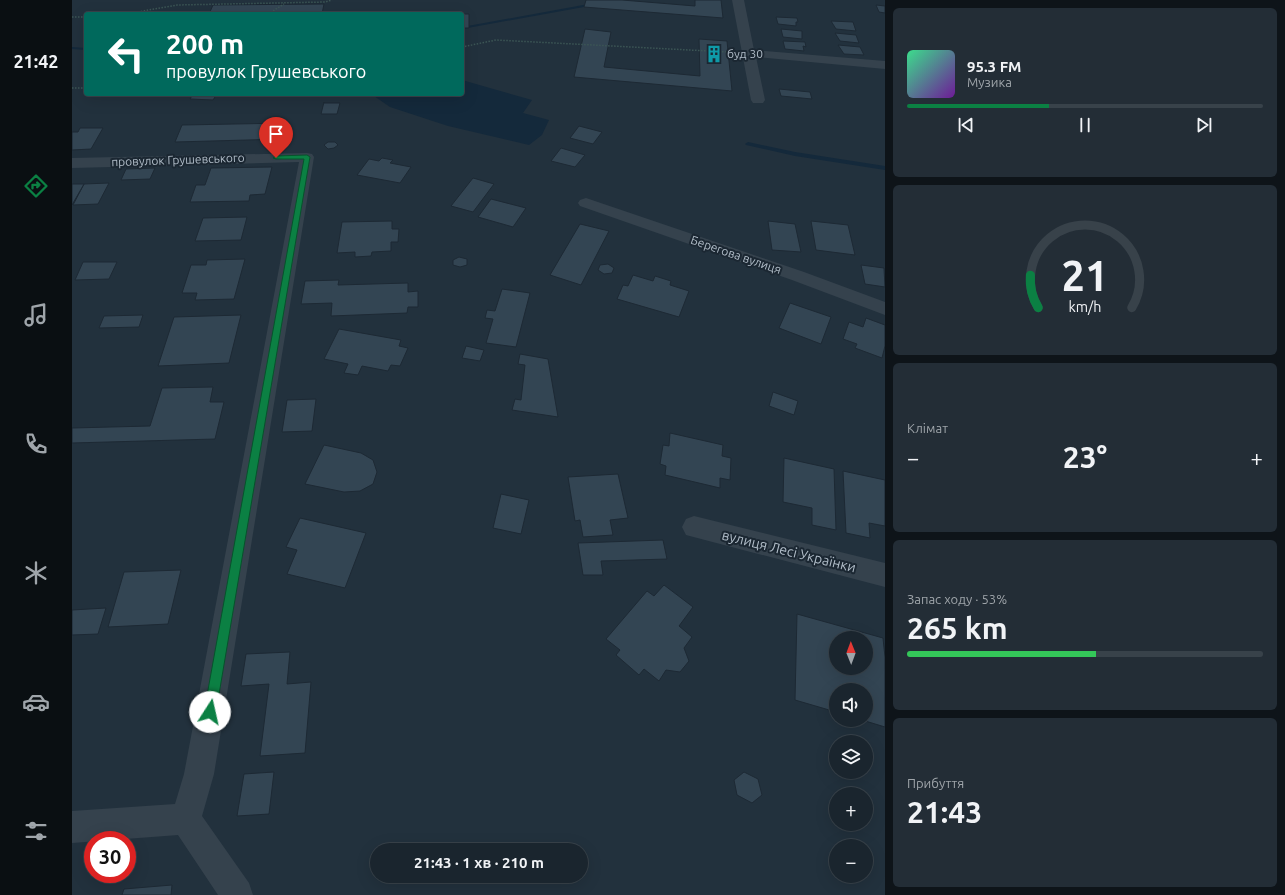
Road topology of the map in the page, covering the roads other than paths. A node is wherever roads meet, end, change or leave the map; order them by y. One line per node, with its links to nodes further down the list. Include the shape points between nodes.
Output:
1 (738, 0): 2 (street)
2 (750, 53): 3 (street); 4 (street)
3 (885, 65)
4 (758, 100)
5 (72, 163): 10 (street, провулок Грушевського, via 307,157 199,774)
6 (586, 203): 7 (street, Берегова вулиця)
7 (885, 309)
8 (694, 527): 9 (street, вулиця Лесі Українки)
9 (885, 575)
10 (186, 819): 11 (street); 12 (street)
11 (72, 827)
12 (237, 895)

